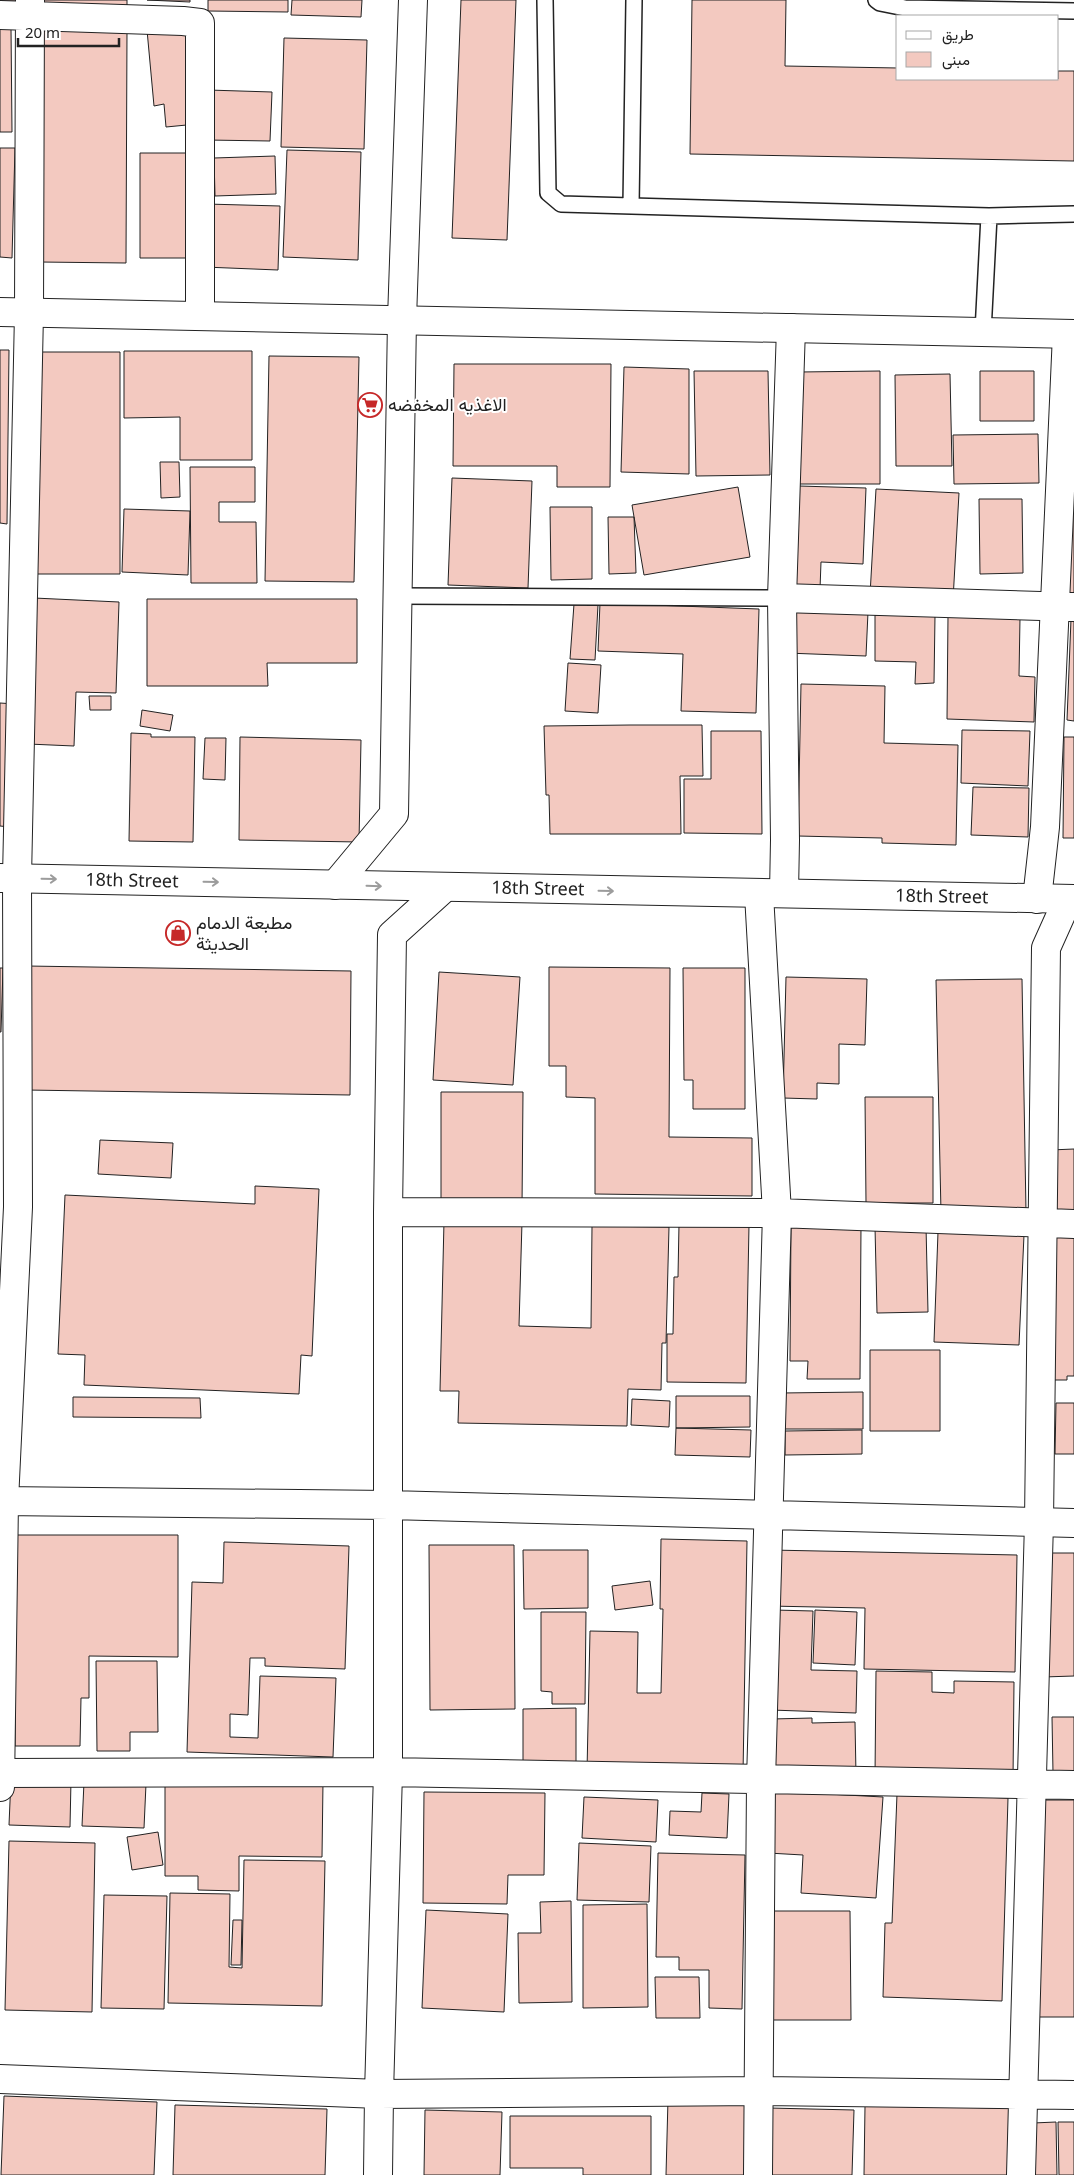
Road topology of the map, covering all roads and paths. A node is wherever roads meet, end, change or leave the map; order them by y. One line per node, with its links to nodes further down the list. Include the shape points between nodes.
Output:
1 (413, 0): 14 (street)
2 (545, 0): 8 (lane, via 548,193 561,204)
3 (634, 0): 8 (lane)
4 (876, 0): 6 (lane, via 906,8)
5 (30, 8): 7 (street); 12 (street); 13 (street, via 200,23)
6 (1074, 11)
7 (0, 15)
8 (631, 206): 10 (lane)
9 (1074, 214): 10 (lane)
10 (989, 216): 16 (lane)
11 (0, 312): 12 (street)
12 (29, 313): 13 (street); 21 (street)
13 (200, 316): 14 (street)
14 (402, 319): 15 (street); 18 (street)
15 (790, 328): 16 (street); 19 (street)
16 (983, 332): 17 (street)
17 (1070, 334): 20 (street)
18 (397, 596): 19 (lane); 22 (street, via 394,814)
19 (782, 598): 20 (street); 24 (street, via 786,840)
20 (1064, 607): 25 (street)
21 (9, 878): 22 (street, 18th Street, one-way to 22); 27 (street)
22 (335, 885): 23 (street, 18th Street, one-way to 23)
23 (444, 888): 24 (street, 18th Street, one-way to 24); 28 (street, via 392,935)
24 (771, 894): 25 (street, 18th Street); 29 (street)
25 (1037, 899): 26 (street, 18th Street)
26 (1071, 899): 30 (street, via 1046,948)
27 (9, 1207): 32 (street)
28 (388, 1212): 29 (street); 33 (street)
29 (777, 1213): 30 (street); 34 (street)
30 (1043, 1224): 31 (street); 35 (street)
31 (1074, 1224)
32 (2, 1501): 33 (street); 38 (street)
33 (389, 1505): 34 (street); 37 (street)
34 (767, 1515): 35 (street); 39 (street)
35 (1039, 1522): 36 (street); 40 (street)
36 (1074, 1523)
37 (388, 1772): 38 (street); 39 (street); 45 (street)
38 (0, 1773): 42 (street)
39 (761, 1781): 40 (street); 44 (street)
40 (1031, 1785): 41 (street); 46 (street)
41 (1074, 1786)
42 (0, 1787)
43 (0, 2079): 45 (street)
44 (760, 2091): 45 (street); 46 (street); 49 (street)
45 (378, 2094): 48 (street)
46 (1023, 2094): 47 (street); 50 (street)
47 (1074, 2095)
48 (378, 2175)
49 (758, 2175)
50 (1021, 2175)

